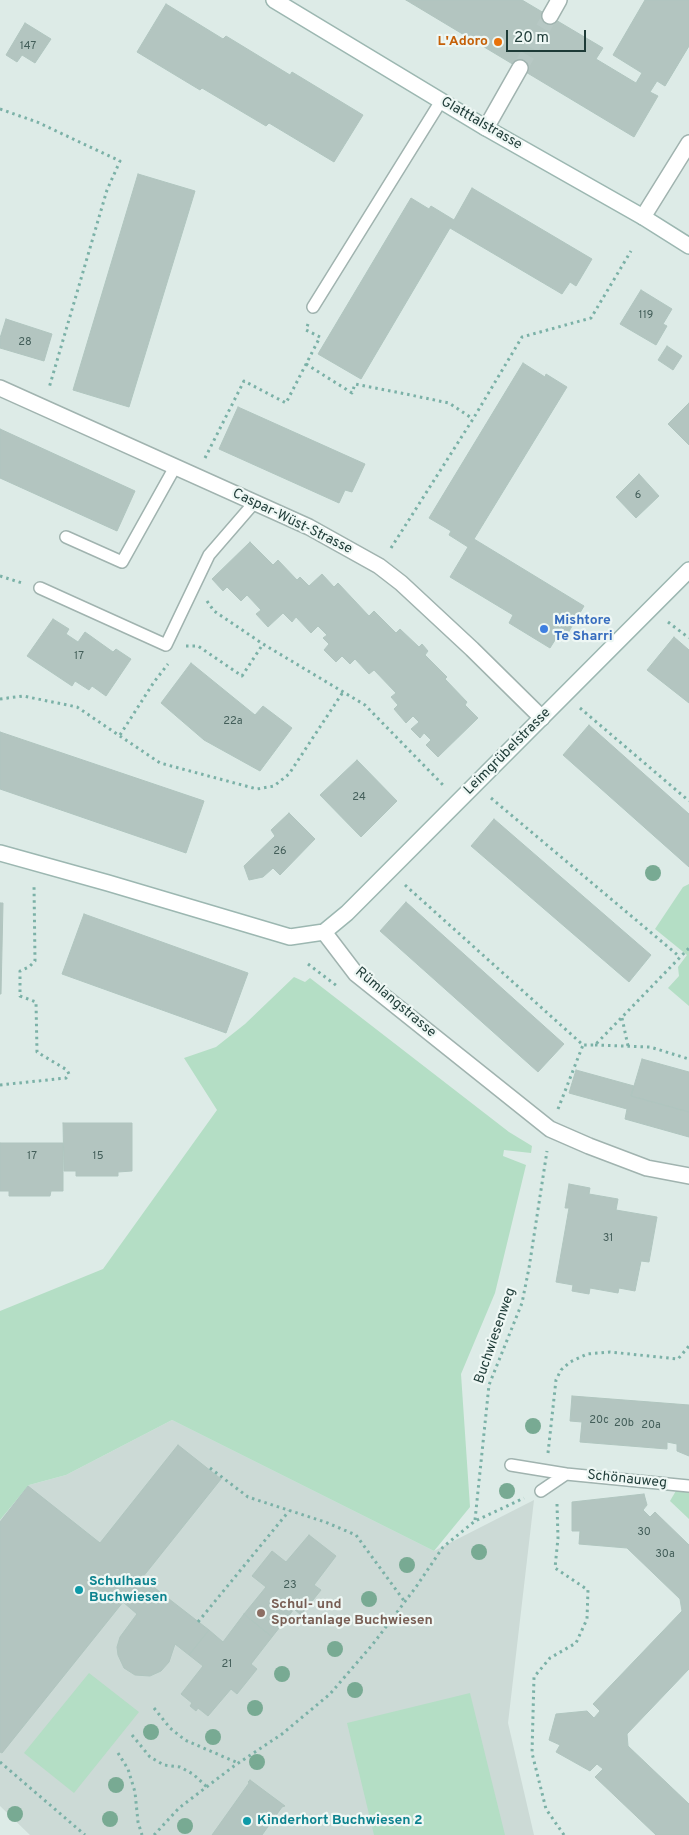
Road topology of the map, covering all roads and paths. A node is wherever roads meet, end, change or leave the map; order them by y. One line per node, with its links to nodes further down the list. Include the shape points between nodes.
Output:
1 (274, 0): 5 (street, Glatttalstrasse)
2 (560, 0): 3 (street)
3 (550, 16)
4 (520, 68): 7 (street)
5 (441, 101): 7 (street, Glatttalstrasse); 12 (lane)
6 (0, 109): 15 (path, via 37,122 120,161 107,190)
7 (486, 128): 9 (street, Glatttalstrasse)
8 (689, 143): 9 (street)
9 (643, 217): 10 (street, Glatttalstrasse)
10 (689, 246)
11 (631, 251): 16 (path, via 592,318 522,337)
12 (313, 307): 13 (path, via 306,330 320,337)
13 (306, 364): 16 (path, via 352,393 355,384 396,392 449,403); 17 (path, via 286,403 244,381)
14 (0, 388): 18 (street, Caspar-Wüst-Strasse)
15 (48, 394)
16 (473, 418): 21 (path)
17 (202, 463)
18 (175, 467): 19 (street, Caspar-Wüst-Strasse); 20 (lane, via 122,562)
19 (254, 503): 23 (lane, via 209,555 166,645); 33 (street, Caspar-Wüst-Strasse, via 309,527 379,566 415,596)
20 (66, 537)
21 (388, 553)
22 (689, 570): 33 (street, Leimgrübelstrasse)
23 (40, 588)
24 (206, 594): 27 (path, via 207,602 214,611)
25 (665, 620): 26 (path)
26 (689, 638)
27 (263, 644): 28 (path, via 242,676 198,646 184,646); 30 (path)
28 (180, 650)
29 (170, 661): 34 (path)
30 (343, 692): 34 (path, via 289,774 274,786 257,789 160,763); 35 (path, via 365,705)
31 (0, 699): 34 (path, via 23,696 77,707)
32 (578, 706): 37 (path)
33 (542, 718): 41 (street, Leimgrübelstrasse, via 347,913)
34 (120, 735)
35 (445, 787)
36 (488, 796): 43 (path)
37 (689, 801)
38 (0, 853): 41 (street, via 290,937)
39 (34, 882): 49 (path, via 35,961 20,971 20,996 36,1002 36,1052 69,1074 66,1078)
40 (402, 882): 45 (path)
41 (324, 932): 53 (street, Rümlangstrasse, via 356,974)
42 (689, 948): 43 (path)
43 (680, 957): 44 (path)
44 (622, 1018): 46 (path); 47 (path)
45 (583, 1045): 46 (path); 50 (path)
46 (595, 1045): 47 (path)
47 (628, 1046): 48 (path, via 650,1047)
48 (689, 1059)
49 (0, 1085)
50 (566, 1088)
51 (556, 1106): 52 (path)
52 (564, 1110)
53 (550, 1129): 54 (street, Rümlangstrasse, via 647,1168); 63 (path, Buchwiesenweg, via 522,1303 489,1385)
54 (689, 1176)
55 (689, 1346): 58 (path, via 678,1359 610,1352 587,1354 570,1362 556,1380)
56 (511, 1465): 58 (lane, Schönauweg)
57 (210, 1468): 62 (path, via 248,1497)
58 (546, 1470): 59 (lane, Schönauweg)
59 (566, 1474): 60 (lane, Schönauweg); 61 (lane)
60 (689, 1486)
61 (544, 1489): 63 (path); 75 (path, via 556,1498 558,1538 555,1568 588,1590 587,1619 576,1643 550,1658 534,1677 532,1752 546,1809)
62 (289, 1511): 64 (path, via 356,1534); 65 (path)
63 (475, 1521): 64 (path, via 443,1547)
64 (405, 1602): 70 (path, via 330,1694 282,1734)
65 (198, 1622)
66 (154, 1708): 70 (path, via 185,1740)
67 (132, 1735): 71 (path, via 150,1757 164,1765 180,1767)
68 (118, 1753): 73 (path, via 128,1769 135,1792)
69 (0, 1762): 72 (path)
70 (239, 1763): 71 (path)
71 (207, 1787): 74 (path, via 179,1808)
72 (85, 1835)
73 (142, 1835)
74 (154, 1835)
75 (564, 1835)

